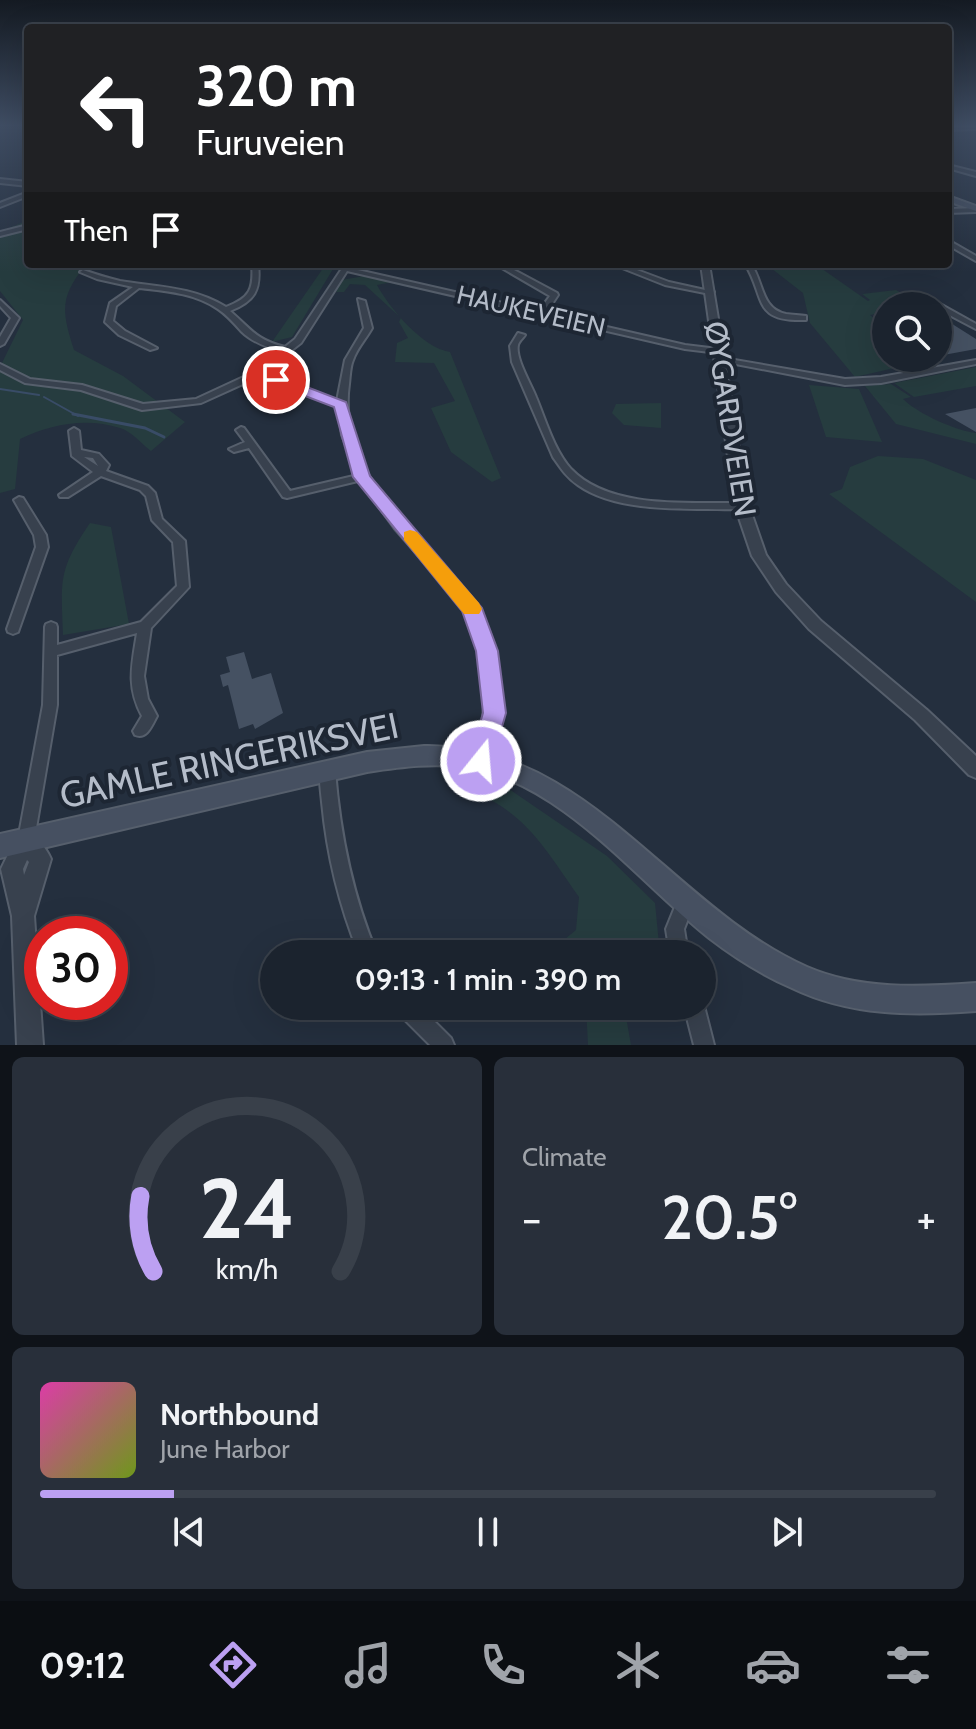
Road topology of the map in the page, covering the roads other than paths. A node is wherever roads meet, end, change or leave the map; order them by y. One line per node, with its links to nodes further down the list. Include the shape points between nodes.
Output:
1 (24, 179): 3 (street)
2 (0, 181): 3 (street)
3 (15, 183): 4 (street)
4 (24, 184)
5 (24, 196): 7 (street)
6 (952, 200): 8 (main road)
7 (0, 205)
8 (976, 210): 9 (street)
9 (952, 213)
10 (952, 213): 11 (street)
11 (966, 213)
12 (24, 228): 13 (street)
13 (0, 234)
14 (952, 244): 15 (street)
15 (976, 259)
16 (255, 268): 28 (street, via 254,296)
17 (345, 268): 36 (street, via 307,331)
18 (354, 268): 29 (street, HAUKEVEIEN)
19 (505, 268): 29 (street, via 554,295)
20 (625, 268): 25 (street, via 667,284)
21 (706, 268): 25 (street, ØYGARDVEIEN)
22 (749, 268): 31 (street, via 768,309)
23 (83, 272): 24 (street)
24 (136, 288): 28 (street, via 196,295); 35 (street, via 113,305 109,322)
25 (710, 292): 37 (street, ØYGARDVEIEN)
26 (361, 301): 41 (street, via 368,328 350,354)
27 (0, 302): 34 (street, via 15,318)
28 (225, 310): 36 (street, via 251,338)
29 (542, 313): 37 (street, HAUKEVEIEN)
30 (952, 314): 32 (street)
31 (803, 318)
32 (976, 327)
33 (521, 335): 50 (street, via 514,346 516,362 560,460 574,478 616,498)
34 (0, 344)
35 (153, 348)
36 (288, 350): 39 (street, via 237,385 171,406 142,407 82,388 28,381)
37 (719, 355): 38 (street, HAUKEVEIEN, via 855,382); 50 (street, ØYGARDVEIEN)
38 (976, 362)
39 (0, 367)
40 (270, 378): 41 (street)
41 (340, 405): 47 (street)
42 (241, 430): 44 (street)
43 (74, 431): 46 (street, via 76,452)
44 (250, 444): 45 (street); 47 (street, via 287,495)
45 (234, 449)
46 (100, 472): 48 (street); 51 (street, via 144,488 157,520 179,541 183,587)
47 (362, 477): 56 (street, via 471,608 480,626 494,713)
48 (64, 495)
49 (19, 500): 53 (street, via 42,547)
50 (742, 506): 57 (street, ØYGARDVEIEN, via 759,556 798,608)
51 (145, 626): 54 (street); 55 (street, via 137,676 150,716)
52 (51, 627): 54 (street)
53 (13, 629)
54 (52, 651): 59 (street, via 50,705)
55 (140, 731)
56 (481, 761): 58 (main road, GAMLE RINGERIKSVEI, via 418,756); 61 (main road, GAMLE RINGERIKSVEI, via 559,797)
57 (976, 769)
58 (327, 770): 59 (main road, GAMLE RINGERIKSVEI); 62 (street, via 341,881)
59 (25, 841): 60 (main road, GAMLE RINGERIKSVEI); 67 (street, via 12,869 23,916)
60 (0, 846)
61 (685, 903): 63 (street, via 675,929); 64 (main road, GAMLE RINGERIKSVEI, via 754,954 827,988 909,1002)
62 (363, 940)
63 (677, 940)
64 (976, 997)
65 (419, 1020): 68 (street)
66 (698, 1020): 69 (street)
67 (30, 1045)
68 (444, 1045)
69 (704, 1045)

